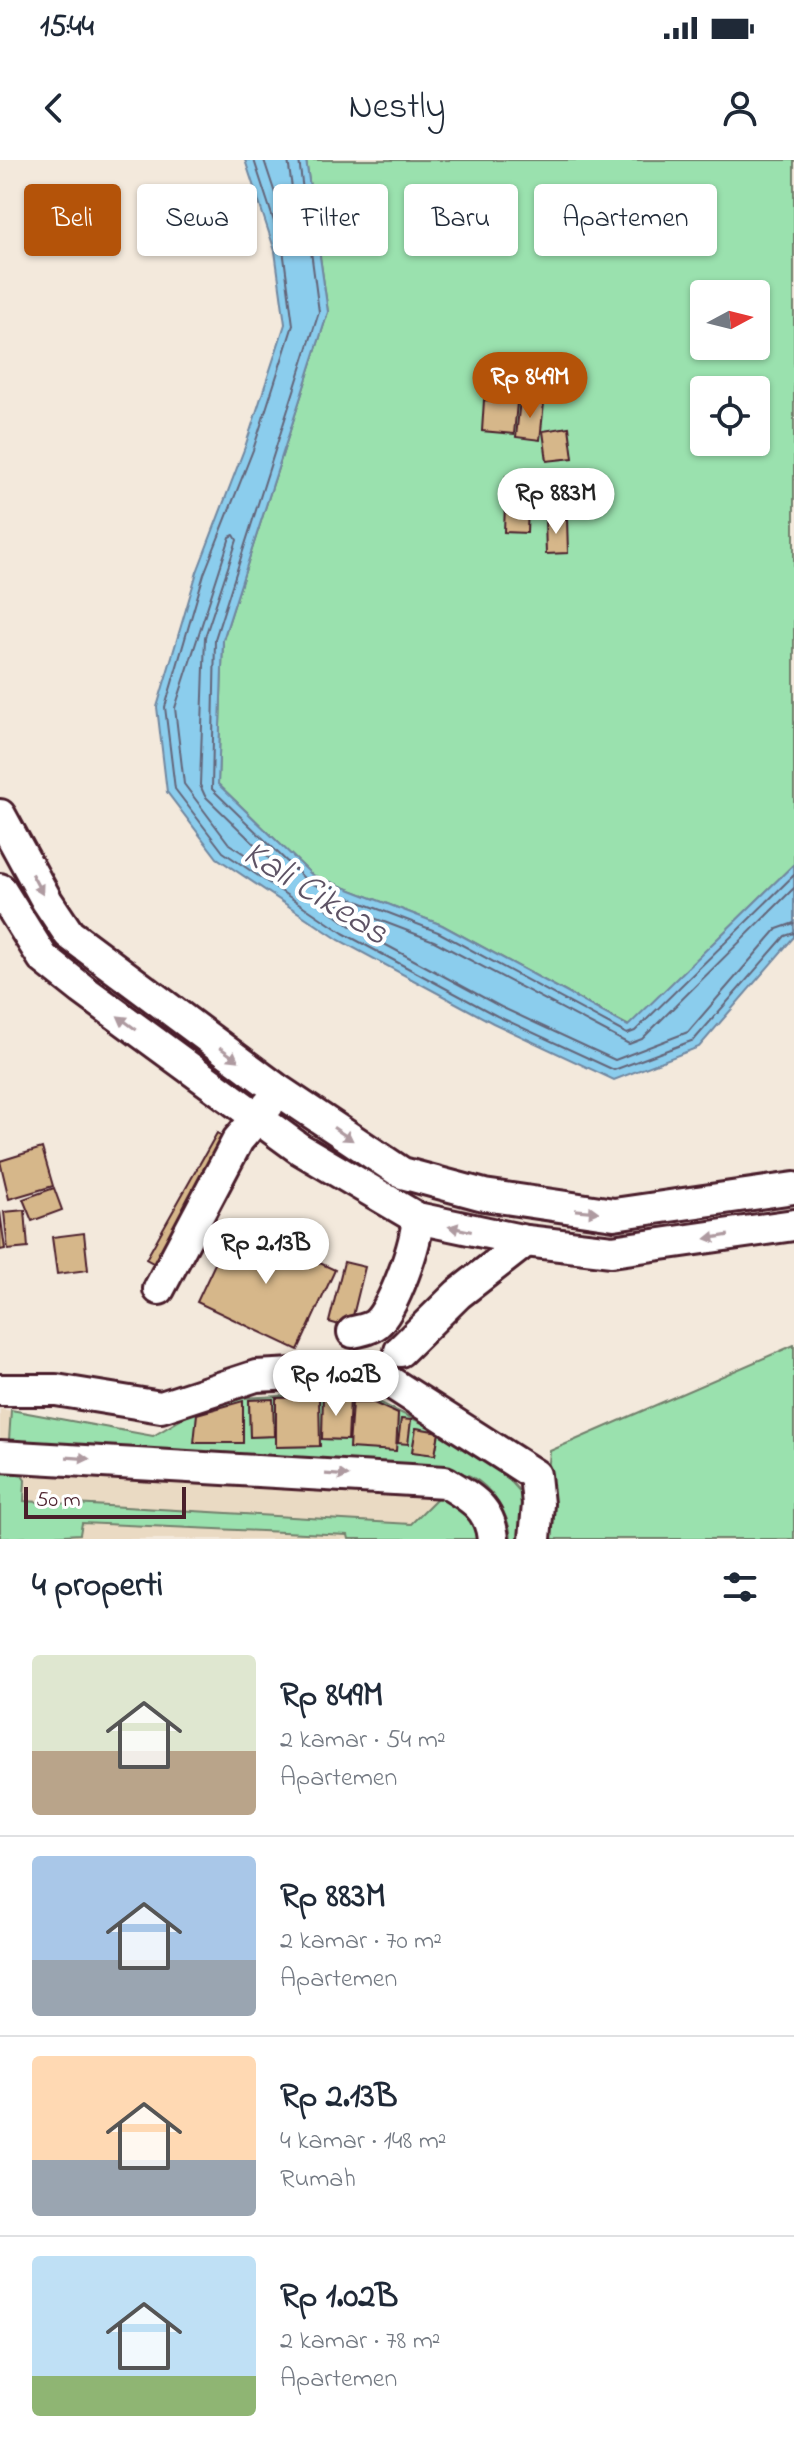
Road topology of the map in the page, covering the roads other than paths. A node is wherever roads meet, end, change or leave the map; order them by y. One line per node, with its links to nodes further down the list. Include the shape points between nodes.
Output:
1 (0, 815): 3 (street, one-way to 3, via 69,934)
2 (0, 889): 4 (street, one-way to 2, via 43,958)
3 (278, 1090): 4 (street); 5 (street, one-way to 5, via 402,1173 484,1195 614,1214)
4 (257, 1119): 6 (street); 9 (street, via 238,1140)
5 (794, 1188)
6 (417, 1218): 8 (street, one-way to 6); 10 (street, via 418,1232 389,1306 374,1327)
7 (794, 1225): 8 (street, one-way to 8, via 612,1251)
8 (526, 1241): 11 (street, via 458,1294)
9 (159, 1289)
10 (353, 1332)
11 (400, 1351)
12 (0, 1390): 15 (street, via 56,1390 161,1407 256,1376 371,1370 535,1475)
13 (0, 1456): 14 (street, one-way to 14, via 445,1482 478,1501)
14 (493, 1539)
15 (535, 1539)

